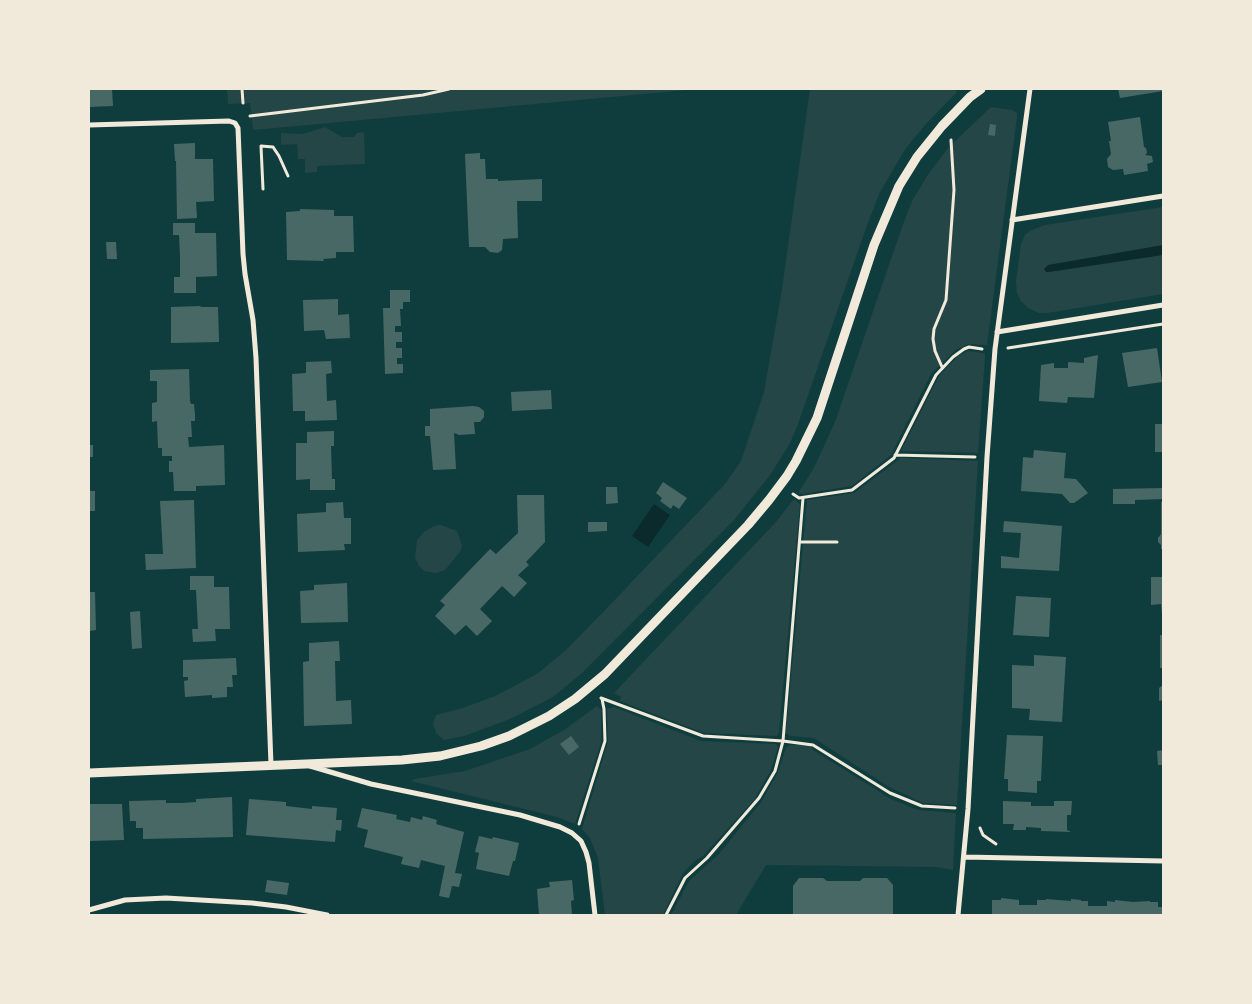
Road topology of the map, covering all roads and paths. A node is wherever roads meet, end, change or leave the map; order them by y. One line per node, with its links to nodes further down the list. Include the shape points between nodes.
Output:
1 (242, 89): 5 (path)
2 (449, 89): 6 (path)
3 (981, 89): 26 (street, via 942,126 899,186 874,245 817,418 787,476 758,514 605,674 549,716 481,746 415,760)
4 (1030, 89): 12 (street)
5 (243, 103)
6 (250, 116)
7 (89, 125): 27 (street, via 229,120 238,128 243,254 256,358)
8 (951, 140): 18 (path, via 954,190 946,300 933,339)
9 (288, 176): 10 (path, via 273,147 261,146)
10 (262, 189)
11 (1163, 196): 12 (street)
12 (1012, 220): 15 (street)
13 (1163, 305): 15 (street)
14 (1163, 324): 17 (path)
15 (997, 332): 17 (street)
16 (979, 348): 18 (path, via 964,349)
17 (995, 349): 29 (street)
18 (942, 367): 19 (path)
19 (895, 455): 20 (path); 22 (path, via 852,490)
20 (978, 457)
21 (793, 494): 22 (path)
22 (802, 498): 23 (path)
23 (800, 542): 24 (path); 25 (path)
24 (837, 542)
25 (783, 741): 29 (path, via 813,744 890,793 922,806); 31 (path, via 703,736 601,698 605,741); 38 (path, via 775,771 759,798 686,878)
26 (303, 764): 27 (street); 37 (street, via 371,784 520,815 572,833 586,852)
27 (271, 765): 28 (street)
28 (89, 773)
29 (968, 809): 33 (street)
30 (980, 820): 32 (path, via 983,835)
31 (578, 826)
32 (999, 846)
33 (964, 857): 34 (street); 39 (street)
34 (1163, 861)
35 (89, 910): 36 (street, via 126,900 166,898 252,903)
36 (327, 915)
37 (595, 915)
38 (666, 915)
39 (958, 915)

